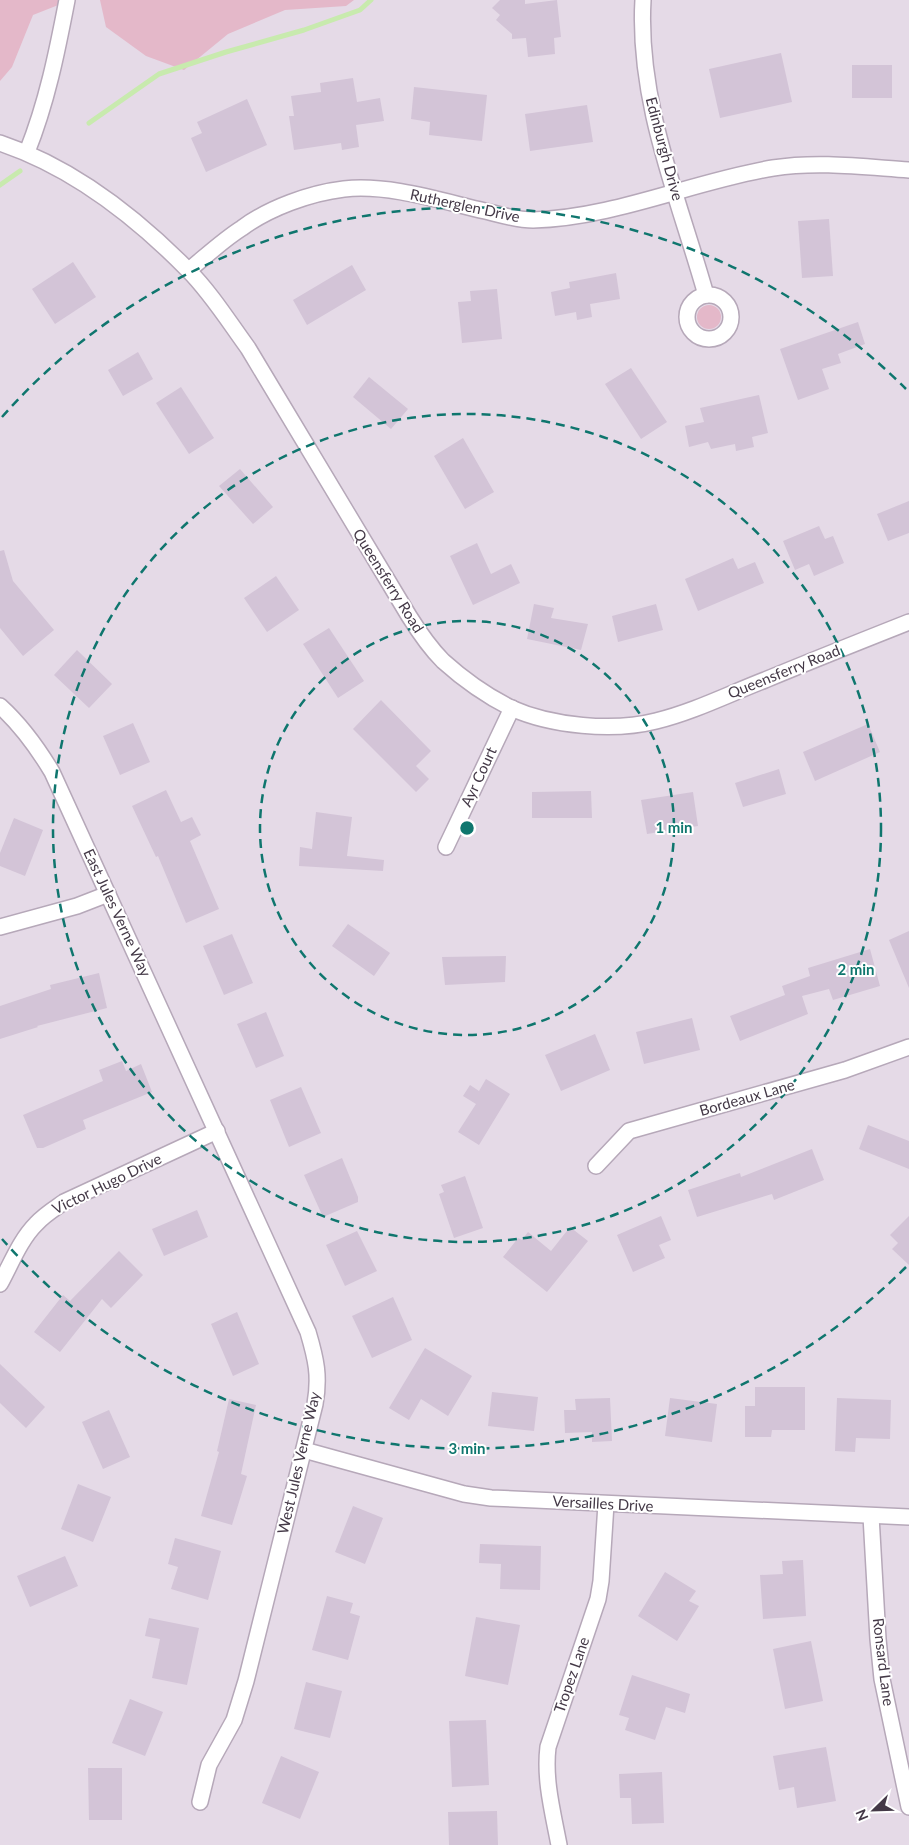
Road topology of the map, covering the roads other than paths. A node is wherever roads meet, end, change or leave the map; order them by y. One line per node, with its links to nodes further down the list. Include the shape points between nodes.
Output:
1 (67, 0): 4 (street, via 54,69)
2 (643, 0): 6 (street, Edinburgh Drive, via 644,63 650,100)
3 (0, 143): 4 (street, Queensferry Road)
4 (27, 152): 7 (street, Queensferry Road, via 115,205)
5 (909, 170): 6 (street, Rutherglen Drive, via 842,165 775,168)
6 (675, 192): 7 (street, Rutherglen Drive, via 589,214 531,220 391,190 344,189 315,195 274,210 242,227); 8 (street, Edinburgh Drive)
7 (189, 270): 11 (street, Queensferry Road, via 248,348 426,641 462,678)
8 (706, 295)
9 (909, 622): 11 (street, Queensferry Road, via 655,721 623,726 589,726)
10 (0, 706): 13 (street, East Jules Verne Way, via 36,745 52,772)
11 (512, 708): 12 (street, Ayr Court)
12 (446, 847)
13 (108, 894): 14 (street, via 77,906); 16 (street, East Jules Verne Way)
14 (0, 926)
15 (909, 1047): 17 (street, Bordeaux Lane, via 845,1070 629,1131)
16 (217, 1131): 18 (street, Victor Hugo Drive, via 64,1202 35,1225); 19 (street, West Jules Verne Way, via 313,1348 318,1384)
17 (596, 1166)
18 (0, 1284)
19 (304, 1450): 20 (street, Versailles Drive, via 473,1495); 23 (street, West Jules Verne Way, via 246,1681 234,1720 209,1765)
20 (606, 1504): 21 (street, Versailles Drive); 25 (street, Tropez Lane, via 598,1599 548,1747 548,1782)
21 (871, 1516): 22 (street, Versailles Drive); 24 (street, Ronsard Lane, via 882,1679)
22 (909, 1517)
23 (200, 1802)
24 (909, 1807)
25 (559, 1845)

